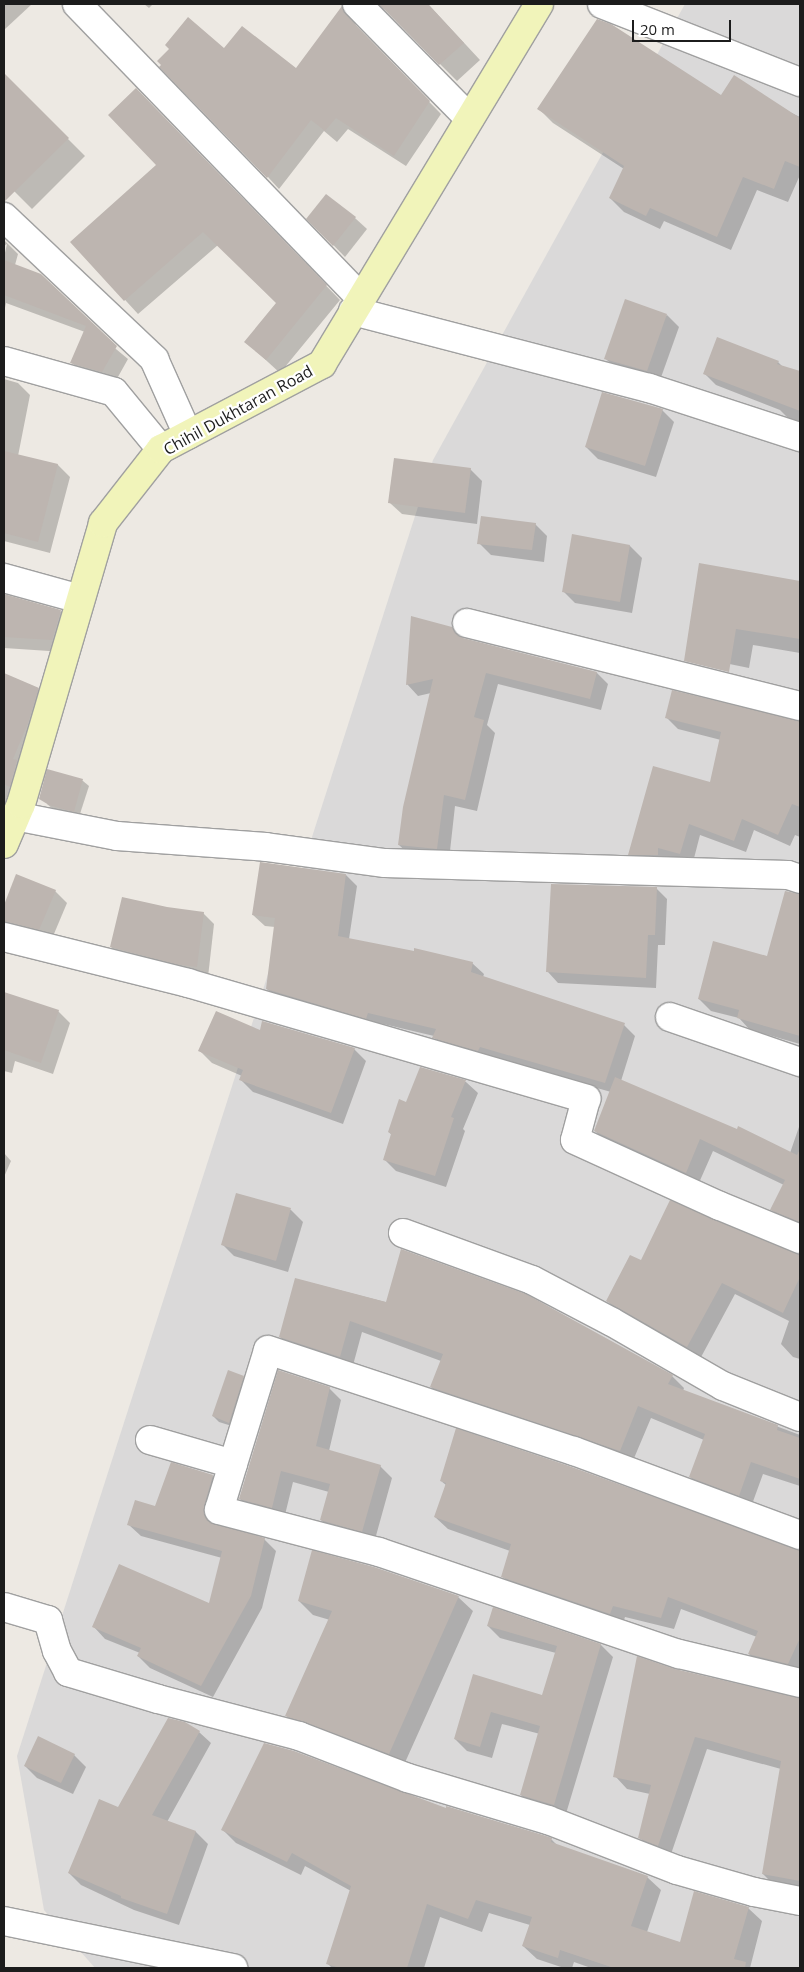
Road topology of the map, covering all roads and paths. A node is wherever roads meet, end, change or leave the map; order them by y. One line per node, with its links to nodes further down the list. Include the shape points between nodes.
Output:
1 (77, 4): 8 (street)
2 (357, 4): 6 (street)
3 (539, 4): 6 (street, Chihil Dukhtaran Road)
4 (602, 4): 5 (street)
5 (800, 82)
6 (469, 118): 8 (street, Chihil Dukhtaran Road)
7 (4, 217): 10 (street, via 154,359)
8 (357, 305): 10 (street, Chihil Dukhtaran Road, via 322,364); 11 (street, via 649,388)
9 (4, 361): 12 (street, via 114,392)
10 (188, 435): 12 (street, Chihil Dukhtaran Road)
11 (800, 437)
12 (161, 449): 14 (street, Chihil Dukhtaran Road, via 103,523)
13 (4, 578): 14 (street)
14 (80, 599): 17 (street, Chihil Dukhtaran Road)
15 (467, 623): 16 (street)
16 (800, 706)
17 (13, 806): 18 (street, Chihil Dukhtaran Road); 19 (street, via 117,836 266,847 385,863 769,874)
18 (4, 844)
19 (800, 879)
20 (4, 937): 24 (street, via 188,983 586,1100 575,1140)
21 (670, 1017): 22 (street)
22 (800, 1062)
23 (403, 1233): 25 (street, via 532,1280 723,1386)
24 (800, 1239)
25 (800, 1417)
26 (150, 1440): 27 (street)
27 (233, 1464): 28 (street, via 268,1350 574,1451); 30 (street, via 219,1510 379,1552 679,1654)
28 (800, 1535)
29 (4, 1607): 31 (street, via 48,1620 57,1651 68,1672 299,1736 408,1778 548,1820 676,1870)
30 (800, 1683)
31 (800, 1901)
32 (4, 1921): 33 (street)
33 (233, 1968)

